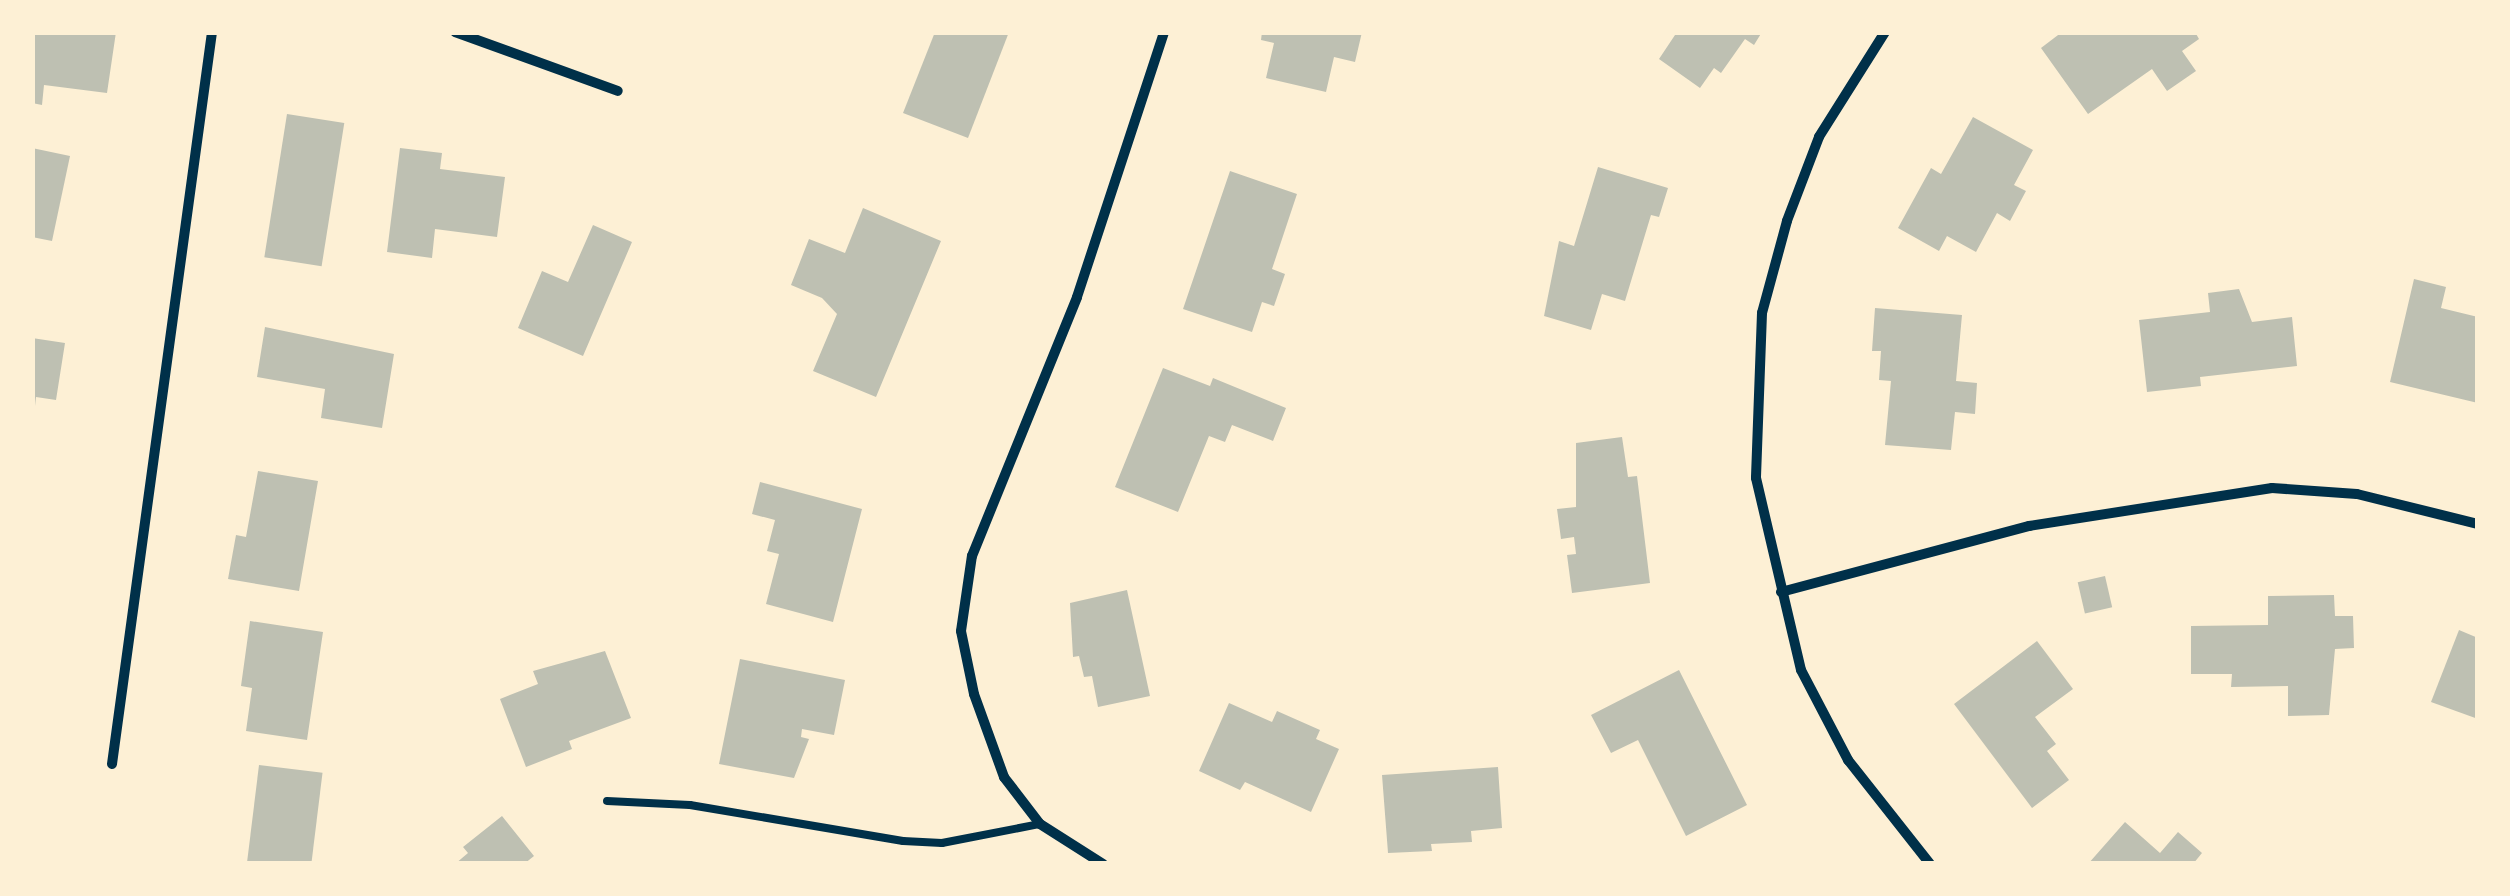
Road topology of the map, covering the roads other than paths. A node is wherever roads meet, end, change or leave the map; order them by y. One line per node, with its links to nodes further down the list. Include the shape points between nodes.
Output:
1 (212, 32): 8 (street)
2 (455, 32): 5 (street)
3 (1164, 32): 10 (street, via 1077,296 972,556 962,631 974,694 1004,777)
4 (1885, 32): 7 (street, via 1819,136 1762,313 1756,478)
5 (618, 91)
6 (2478, 524): 7 (street, via 2357,494 2272,488 2030,526)
7 (1781, 592): 12 (street, via 1801,670 1848,760)
8 (112, 764)
9 (607, 801): 10 (lane, via 690,805 903,841 986,837)
10 (1040, 824): 11 (street)
11 (1102, 864)
12 (1930, 864)

